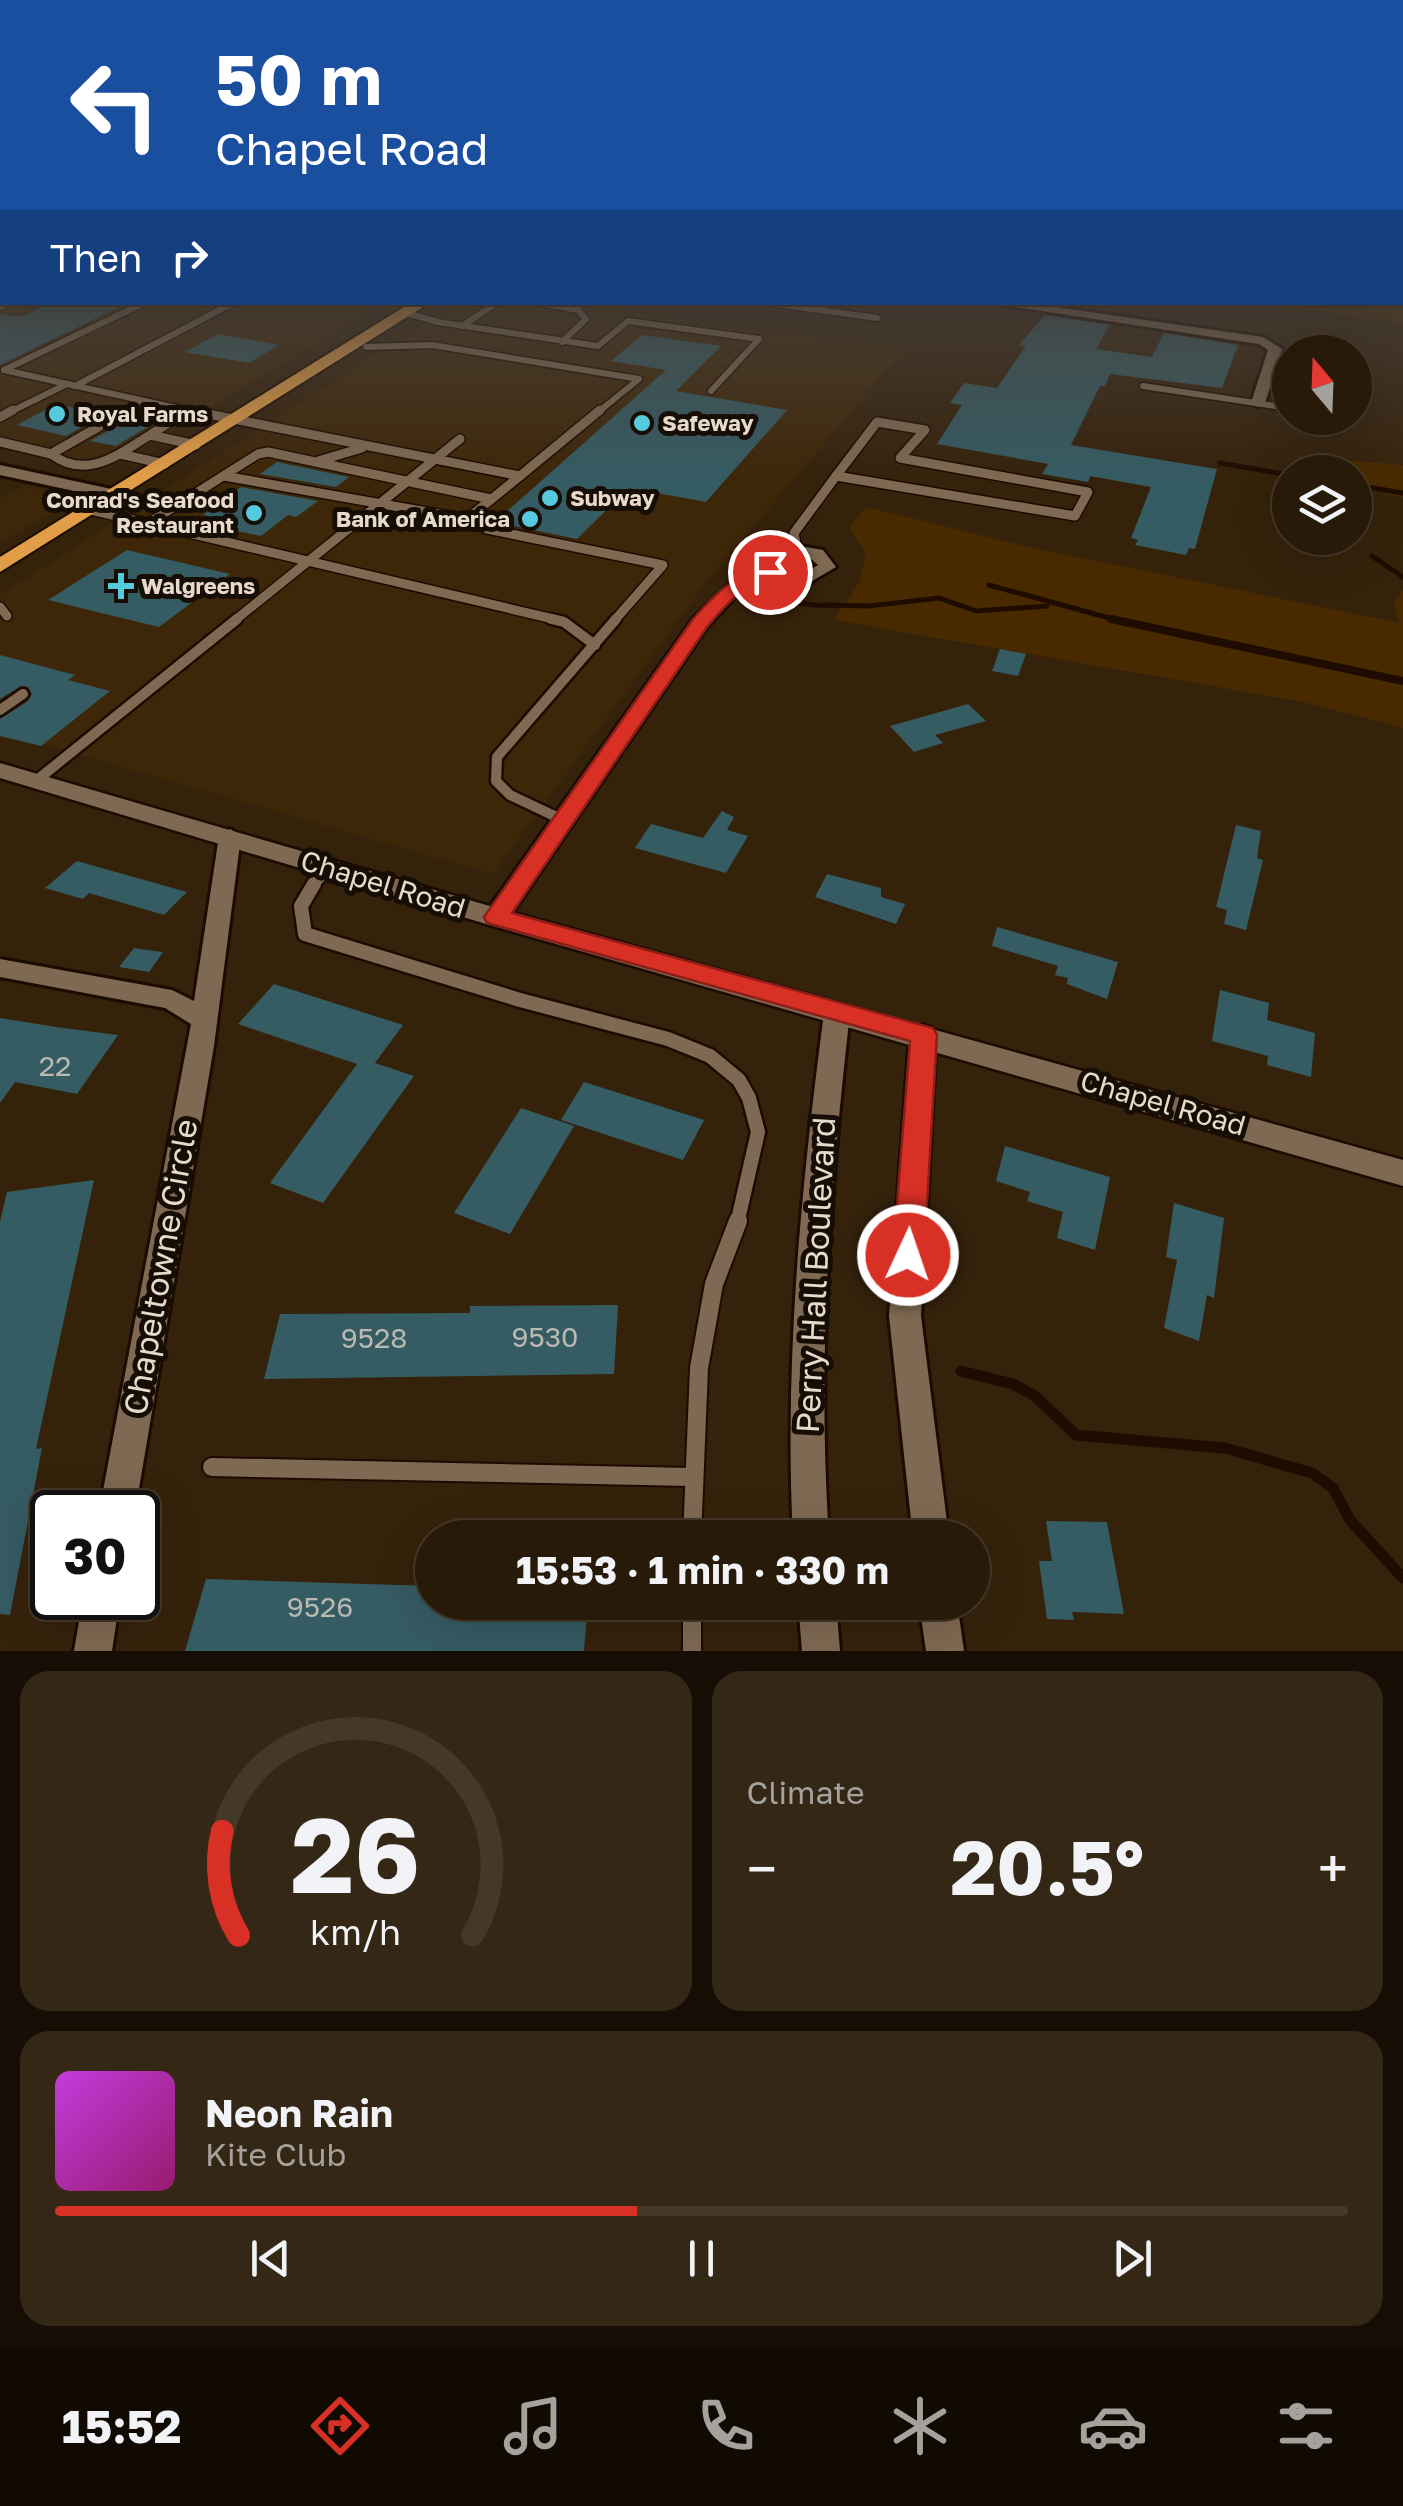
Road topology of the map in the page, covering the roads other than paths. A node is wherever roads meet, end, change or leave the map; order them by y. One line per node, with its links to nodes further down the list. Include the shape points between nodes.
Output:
1 (98, 325): 11 (lane)
2 (189, 325): 12 (lane)
3 (383, 325): 20 (highway)
4 (580, 325): 9 (lane)
5 (622, 325): 9 (lane, via 598,346)
6 (663, 325): 14 (lane, via 759,339)
7 (1155, 325): 16 (street, via 1262,340 1276,348)
8 (462, 326): 9 (lane)
9 (562, 342)
10 (366, 348): 34 (lane, via 432,345 640,379)
11 (2, 371): 12 (lane)
12 (71, 385): 15 (lane); 19 (lane)
13 (1142, 386): 16 (lane)
14 (711, 391)
15 (144, 401): 18 (lane); 20 (lane)
16 (1258, 403): 17 (lane)
17 (1272, 405)
18 (124, 412): 21 (lane, via 170,422); 27 (lane)
19 (0, 417)
20 (236, 420): 22 (lane); 25 (highway)
21 (150, 435): 25 (lane); 28 (lane)
22 (317, 437): 26 (lane); 30 (lane)
23 (460, 438): 29 (lane)
24 (0, 442): 27 (lane)
25 (196, 445): 31 (highway)
26 (367, 447): 29 (lane); 30 (lane)
27 (51, 454): 28 (lane, via 91,467)
28 (120, 454): 31 (lane)
29 (433, 460): 34 (lane); 36 (lane)
30 (314, 462): 33 (lane, via 258,454); 36 (lane)
31 (165, 464): 37 (highway)
32 (0, 470): 37 (street)
33 (224, 476): 39 (lane); 42 (lane)
34 (520, 476): 38 (lane)
35 (834, 476): 35 (lane, via 877,422 925,430 900,458 1088,492 1075,516); 43 (lane, via 794,533)
36 (406, 481): 38 (lane); 39 (lane)
37 (116, 495): 40 (highway)
38 (491, 499): 41 (lane)
39 (380, 502): 41 (lane); 44 (lane)
40 (91, 510): 42 (lane); 45 (highway)
41 (467, 518): 47 (lane, via 486,530 663,565)
42 (147, 524): 44 (lane)
43 (797, 549): 46 (street, via 768,558); 46 (street, via 823,557 823,572 797,580)
44 (310, 559): 47 (lane, via 564,622); 51 (lane)
45 (0, 566)
46 (770, 572): 52 (street, via 752,575 725,594 700,623)
47 (594, 644): 52 (lane, via 498,757 496,781 510,795)
48 (24, 694): 49 (lane)
49 (0, 710)
50 (0, 770): 51 (street, Chapel Road)
51 (37, 780): 53 (street, Chapel Road)
52 (566, 821): 55 (street)
53 (230, 836): 54 (street, Chapel Road); 58 (street, Chapeltowne Circle)
54 (328, 869): 55 (street, Chapel Road); 62 (lane, via 299,908 304,934 668,1040 710,1056 739,1080 758,1132 738,1222 714,1284)
55 (496, 917): 57 (street, Chapel Road)
56 (0, 968): 58 (street, via 172,1000)
57 (837, 1013): 59 (street, Chapel Road); 65 (street, Perry Hall Boulevard, via 808,1310)
58 (205, 1020): 63 (street, Chapeltowne Circle)
59 (924, 1035): 60 (street, Chapel Road); 66 (street, via 905,1316)
60 (1403, 1172)
61 (212, 1467): 62 (lane)
62 (691, 1477): 64 (lane)
63 (121, 1490)
64 (692, 1520)
65 (809, 1520)
66 (928, 1520)
67 (98, 1620): 71 (street)
68 (692, 1620): 72 (lane)
69 (818, 1620): 73 (street)
70 (941, 1620): 74 (street)
71 (93, 1651)
72 (692, 1651)
73 (821, 1651)
74 (945, 1651)

